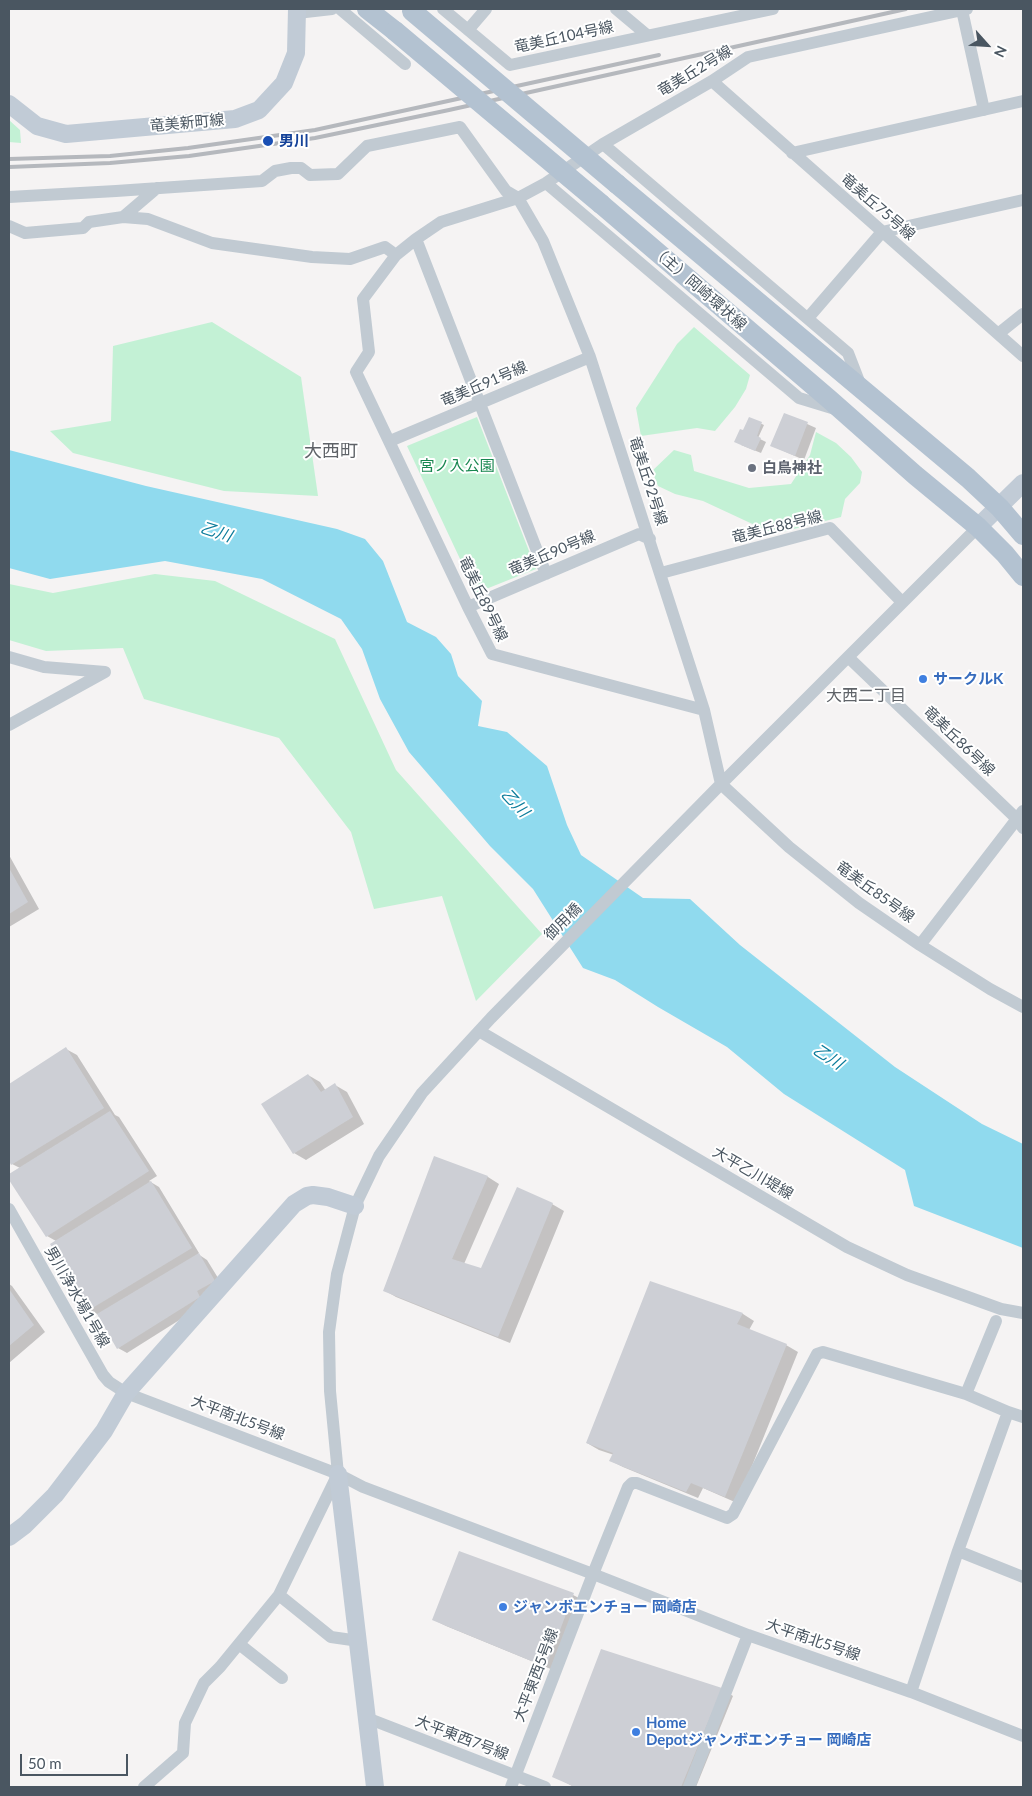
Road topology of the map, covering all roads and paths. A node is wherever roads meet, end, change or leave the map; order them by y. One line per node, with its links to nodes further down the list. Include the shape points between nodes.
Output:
1 (332, 9): 10 (street)
2 (340, 9): 13 (street)
3 (367, 9): 37 (main road, （主）岡崎環状線, bridge)
4 (443, 9): 11 (street)
5 (486, 9): 11 (street)
6 (616, 9): 12 (street)
7 (773, 9): 12 (street, 竜美丘104号線)
8 (964, 9): 14 (street, 竜美丘2号線, via 748,58); 17 (street)
9 (411, 10): 35 (main road, （主）岡崎環状線, bridge)
10 (297, 11): 16 (street, 竜美新町線, via 296,52 284,83 258,110 235,119 66,134 37,126)
11 (468, 30): 12 (street, 竜美丘104号線, via 510,65)
12 (647, 35)
13 (406, 64)
14 (712, 81): 18 (street, 竜美丘2号線); 19 (street, 竜美丘75号線)
15 (1023, 101): 17 (street)
16 (9, 104)
17 (984, 110): 19 (street)
18 (603, 144): 20 (street, 竜美丘2号線); 31 (street)
19 (792, 153): 27 (street, 竜美丘75号線)
20 (546, 183): 23 (street, 竜美丘2号線); 37 (street, via 799,398)
21 (157, 188): 22 (street); 23 (street, via 262,181 275,171 291,168 302,168 310,175 338,174 367,146 460,127 506,192); 25 (street)
22 (9, 196)
23 (518, 198): 28 (street, 竜美丘2号線, via 441,222); 34 (street, 竜美丘92号線, via 543,241)
24 (1023, 200): 27 (street)
25 (124, 217): 26 (street, via 89,222 82,228 25,233); 29 (street, via 148,219 212,242 303,256 350,259 385,247)
26 (9, 226)
27 (882, 232): 31 (street); 32 (street, 竜美丘75号線)
28 (416, 239): 29 (street, 竜美丘2号線); 36 (street)
29 (396, 255): 38 (street, 竜美丘89号線, via 363,299 369,352 356,372)
30 (1023, 314): 32 (street)
31 (808, 318): 35 (street, via 848,353)
32 (998, 334): 33 (street, 竜美丘75号線)
33 (1023, 356)
34 (590, 357): 36 (street, 竜美丘91号線); 43 (street, 竜美丘92号線)
35 (861, 388): 40 (main road, （主）岡崎環状線)
36 (480, 403): 38 (street, 竜美丘91号線); 45 (street)
37 (843, 411): 41 (main road, （主）岡崎環状線)
38 (390, 441): 48 (street, 竜美丘89号線)
39 (1023, 484): 40 (street)
40 (1000, 508): 41 (street); 42 (main road, （主）岡崎環状線)
41 (978, 527): 46 (main road, （主）岡崎環状線); 47 (street, 御用橋)
42 (1023, 535)
43 (650, 539): 44 (street, 竜美丘92号線); 45 (street, 竜美丘90号線, via 639,534)
44 (661, 573): 47 (street, 竜美丘88号線, via 830,528); 51 (street, 竜美丘92号線)
45 (546, 574): 48 (street, 竜美丘90号線)
46 (1023, 576)
47 (902, 602): 50 (street, 御用橋)
48 (468, 607): 51 (street, 竜美丘89号線, via 492,654)
49 (9, 657): 52 (street, via 44,667 105,672)
50 (848, 657): 53 (street, 御用橋); 54 (street, 竜美丘86号線)
51 (704, 710): 53 (street, 竜美丘92号線)
52 (9, 725)
53 (720, 784): 55 (street, 竜美丘85号線, via 810,864); 57 (street, 御用橋)
54 (1021, 820): 55 (street)
55 (920, 945): 56 (street, 竜美丘85号線)
56 (1023, 1007)
57 (479, 1031): 58 (street, 御用橋, via 422,1093 379,1156); 60 (street, 大平乙川堤線, via 847,1247 907,1275 1001,1309)
58 (355, 1206): 62 (street, via 313,1195 294,1204); 66 (street, 御用橋, via 337,1274 329,1332 330,1391)
59 (9, 1210): 62 (street, 男川浄水場1号線, via 103,1375)
60 (1023, 1313)
61 (996, 1320): 63 (street)
62 (126, 1392): 66 (street, 大平南北5号線); 67 (street, via 104,1431 55,1495)
63 (966, 1394): 64 (street); 69 (street, 大平東西5号線, via 823,1352 817,1354 733,1514 727,1518 632,1483)
64 (1008, 1412): 65 (street); 68 (street)
65 (1023, 1417)
66 (338, 1474): 69 (street, 大平南北5号線, via 363,1487); 71 (street); 73 (street)
67 (9, 1537)
68 (958, 1551): 70 (street); 76 (street)
69 (593, 1574): 72 (street, 大平南北5号線); 79 (street, 大平東西5号線)
70 (1023, 1577)
71 (279, 1595): 73 (street, via 331,1637); 74 (street)
72 (748, 1635): 76 (street, 大平南北5号線); 83 (street)
73 (359, 1641): 77 (street)
74 (239, 1644): 75 (street); 80 (street, via 204,1683 185,1723 183,1753)
75 (282, 1678)
76 (911, 1692): 78 (street, 大平南北5号線)
77 (367, 1718): 79 (street, 大平東西7号線); 81 (street)
78 (1023, 1736)
79 (513, 1782): 82 (street, 大平東西7号線)
80 (144, 1787)
81 (375, 1787)
82 (545, 1787)
83 (689, 1787)

